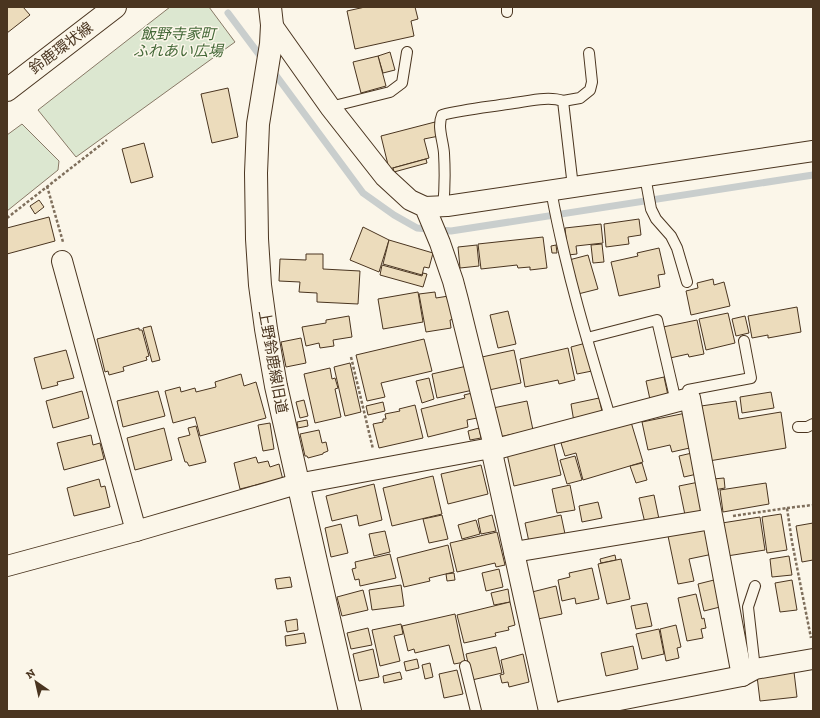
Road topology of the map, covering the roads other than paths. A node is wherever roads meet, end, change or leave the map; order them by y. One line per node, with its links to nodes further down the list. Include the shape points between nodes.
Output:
1 (115, 7): 5 (street, 鈴鹿環状線)
2 (271, 25): 7 (street); 22 (street, 上野鈴鹿線旧道, via 258,124 257,239 266,330)
3 (407, 52): 7 (lane, via 402,83 390,92)
4 (589, 53): 6 (lane, via 592,82 590,90 580,98)
5 (7, 90)
6 (563, 101): 10 (lane); 12 (lane, via 557,98 442,115 439,121 444,151 445,191)
7 (330, 107): 12 (street, via 385,177 410,200)
8 (813, 151): 9 (street)
9 (646, 179): 10 (street); 14 (lane, via 651,209 677,248)
10 (573, 187): 11 (street)
11 (552, 195): 12 (street); 15 (lane, via 569,278)
12 (432, 210): 21 (street, via 458,300 493,442)
13 (62, 261): 24 (street)
14 (687, 282)
15 (587, 338): 17 (lane, via 657,320); 18 (lane)
16 (744, 342): 17 (lane, via 751,378 688,390)
17 (683, 400): 18 (street); 23 (street)
18 (611, 420): 21 (street, via 500,448)
19 (813, 424): 20 (lane)
20 (798, 427)
21 (491, 448): 22 (street); 25 (street)
22 (297, 484): 24 (street); 31 (street, 上野鈴鹿線旧道)
23 (712, 519): 25 (street); 30 (street)
24 (136, 531): 26 (street)
25 (514, 552): 33 (street)
26 (7, 566)
27 (755, 586): 30 (lane, via 748,607)
28 (812, 650): 30 (street)
29 (465, 666): 32 (lane)
30 (749, 672): 34 (street)
31 (350, 711)
32 (476, 711)
33 (549, 711)
34 (563, 711)

